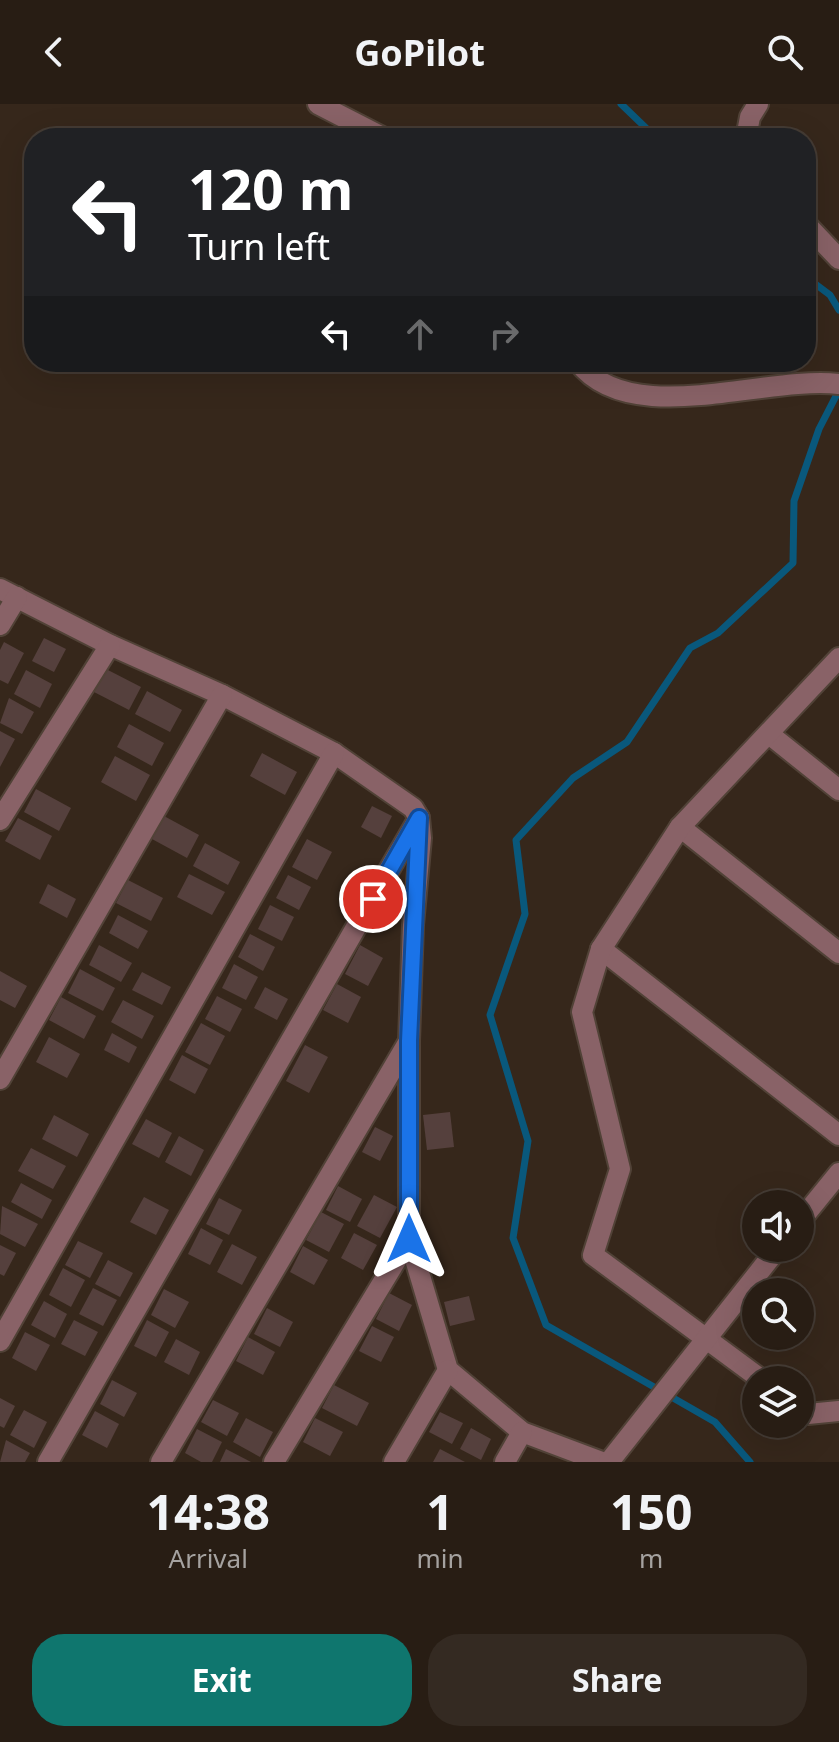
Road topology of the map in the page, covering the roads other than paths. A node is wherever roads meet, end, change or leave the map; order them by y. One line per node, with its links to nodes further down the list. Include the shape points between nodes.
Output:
1 (318, 104): 3 (street)
2 (758, 104): 4 (street)
3 (365, 128)
4 (748, 128)
5 (816, 235): 6 (street)
6 (839, 259)
7 (586, 372): 8 (street, via 609,388 675,397 813,381)
8 (839, 384)
9 (8, 593): 10 (street); 11 (street)
10 (0, 625)
11 (110, 645): 13 (street); 17 (street)
12 (839, 658): 14 (street)
13 (222, 695): 15 (street); 24 (street)
14 (769, 734): 16 (street); 20 (street)
15 (334, 753): 18 (street, via 413,808); 31 (street)
16 (839, 790)
17 (6, 794): 19 (street)
18 (419, 818): 23 (street); 37 (street)
19 (0, 820)
20 (680, 827): 21 (street); 22 (street)
21 (601, 949): 25 (street); 30 (street, via 582,1012 620,1169 593,1255)
22 (839, 953)
23 (409, 1041): 28 (street); 38 (street)
24 (0, 1079)
25 (839, 1135)
26 (839, 1173): 27 (street)
27 (814, 1204)
28 (409, 1239): 33 (street); 39 (street)
29 (767, 1262): 30 (street)
30 (706, 1338): 32 (street); 43 (street)
31 (0, 1341)
32 (743, 1366)
33 (448, 1370): 36 (street); 40 (street)
34 (839, 1411): 35 (street)
35 (814, 1413)
36 (522, 1432): 41 (street); 42 (street)
37 (48, 1462)
38 (161, 1462)
39 (274, 1462)
40 (394, 1462)
41 (505, 1462)
42 (602, 1462)
43 (609, 1462)

